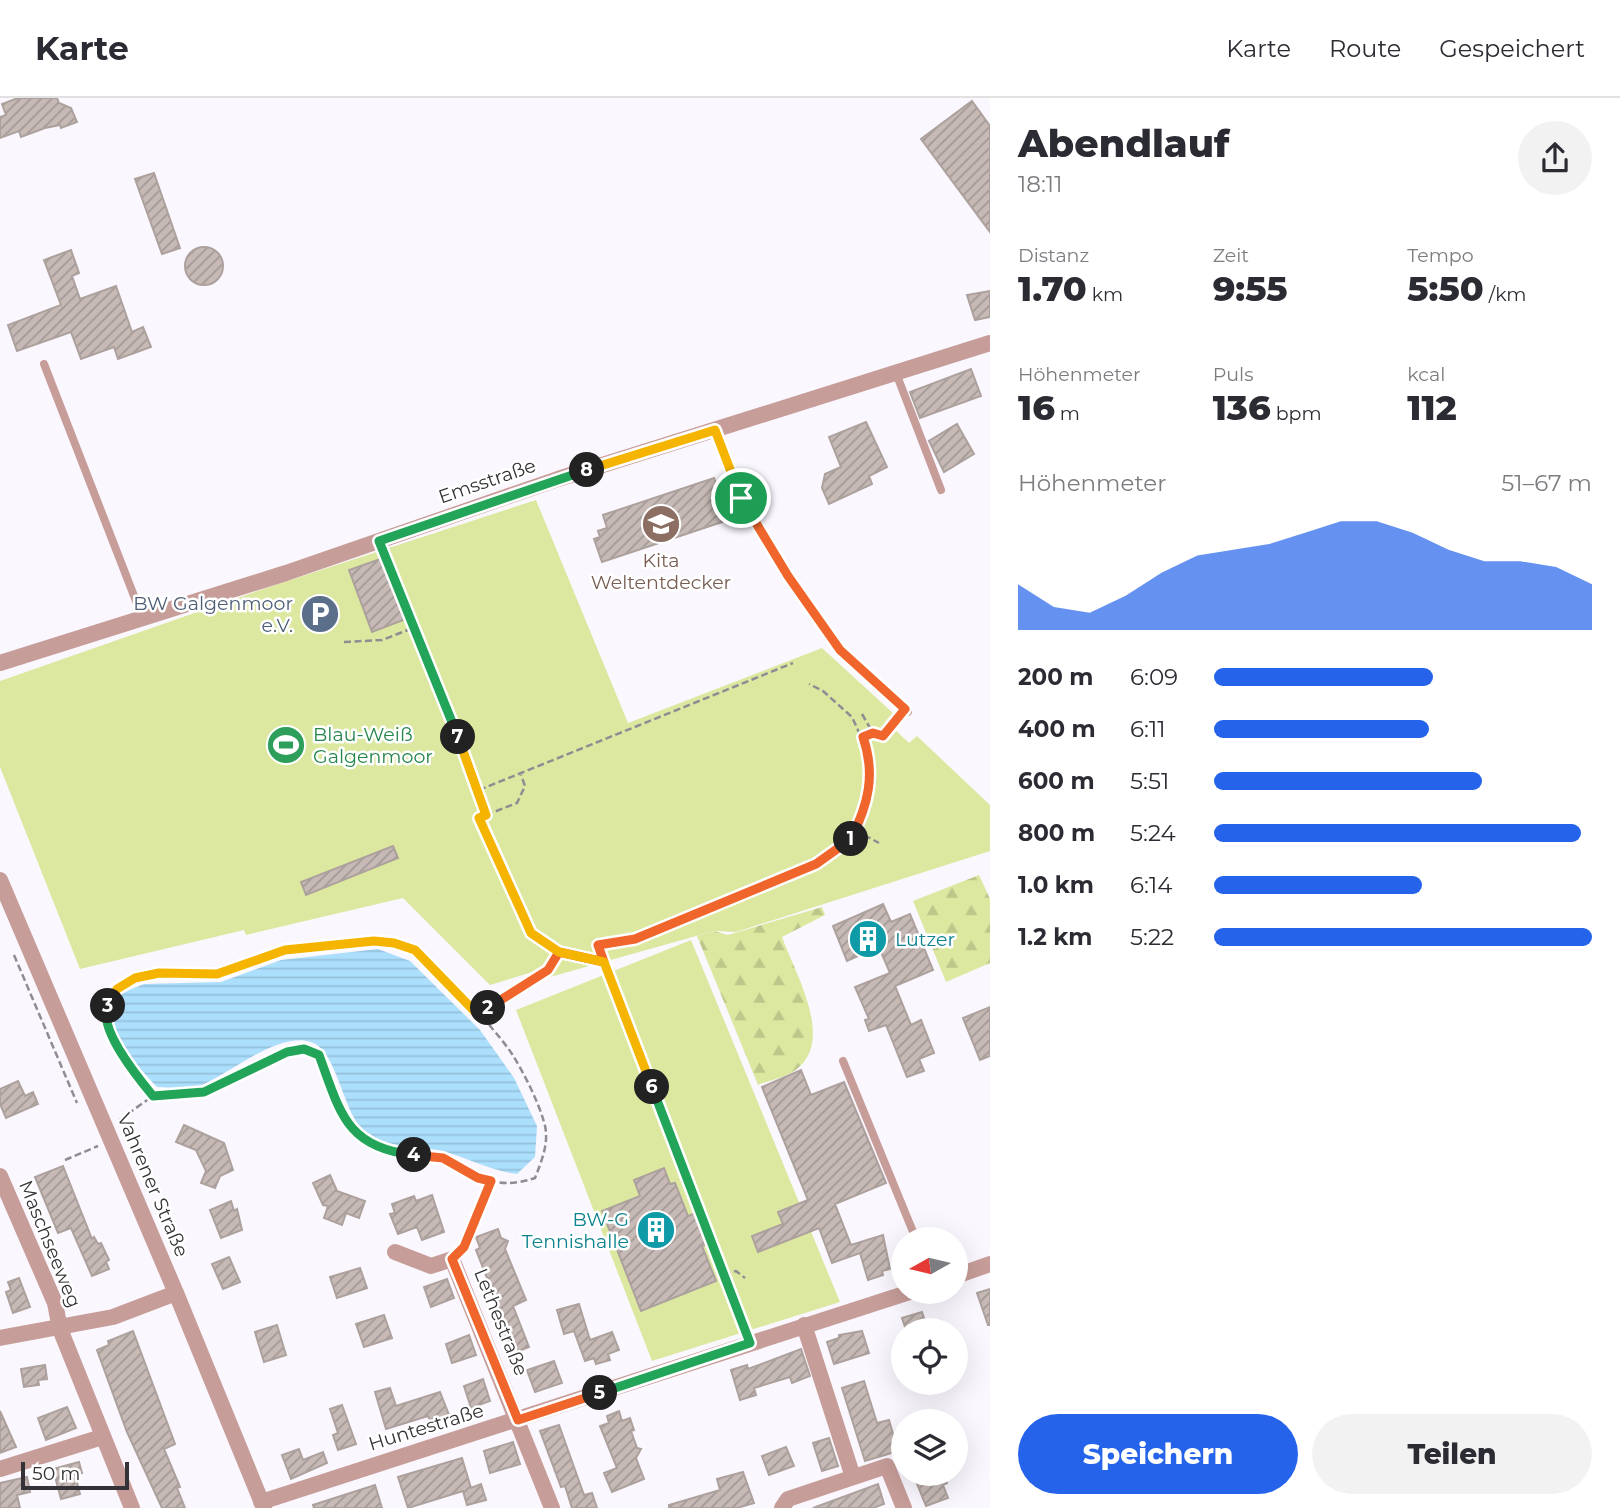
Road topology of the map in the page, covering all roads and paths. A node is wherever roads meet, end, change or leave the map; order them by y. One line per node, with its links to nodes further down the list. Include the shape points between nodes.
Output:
1 (990, 343): 3 (street, Emsstraße)
2 (44, 364): 7 (lane)
3 (896, 373): 4 (street, Emsstraße); 5 (lane)
4 (715, 430): 6 (street, Emsstraße); 13 (lane, via 741,498 788,576 840,650)
5 (941, 490)
6 (379, 541): 7 (street, Emsstraße); 8 (path)
7 (144, 619): 10 (street, Emsstraße)
8 (413, 628): 9 (path, via 382,640); 20 (path)
9 (344, 642)
10 (0, 663)
11 (793, 663): 19 (path)
12 (809, 684): 17 (path, via 838,703)
13 (906, 711): 16 (path)
14 (862, 714): 15 (path)
15 (873, 733): 16 (path); 17 (path)
16 (883, 736): 18 (path)
17 (863, 737): 22 (path, via 870,788)
18 (890, 738)
19 (521, 774): 20 (path); 21 (path, via 525,786 517,803)
20 (479, 790): 21 (path)
21 (486, 815): 25 (path, via 479,818 531,933)
22 (855, 830): 23 (path); 26 (path, via 836,852 816,864 635,939 598,945)
23 (879, 843)
24 (0, 880): 30 (street, Vahrener Straße)
25 (559, 952): 26 (path); 27 (path, via 548,970 495,1001)
26 (604, 962): 39 (path)
27 (480, 1017): 29 (path, via 415,950 394,943 285,950 217,974 159,973 135,978 117,989 106,1012 111,1033); 33 (path, via 513,1055 545,1123 545,1153 535,1178 513,1185)
28 (843, 1060): 34 (lane)
29 (153, 1096): 30 (path); 33 (path, via 204,1092 287,1052 304,1049 319,1055 336,1101 366,1143 390,1153 443,1158)
30 (109, 1135): 31 (path); 41 (street, Vahrener Straße)
31 (65, 1160)
32 (0, 1175): 44 (street, Maschseeweg, via 55,1303)
33 (491, 1181): 36 (path, via 464,1247)
34 (911, 1227)
35 (395, 1252): 36 (street, Lethestraße, via 431,1266)
36 (452, 1259): 47 (street, Lethestraße)
37 (990, 1264): 38 (street)
38 (968, 1272)
39 (724, 1275): 40 (path, via 736,1271); 46 (path)
40 (745, 1278)
41 (176, 1293): 44 (street, via 113,1317); 51 (street, Vahrener Straße)
42 (891, 1298): 43 (street, Huntestraße)
43 (804, 1325): 46 (street, Huntestraße); 50 (street)
44 (60, 1329): 45 (street); 48 (street, Maschseeweg)
45 (0, 1338)
46 (750, 1343): 47 (street, Huntestraße)
47 (518, 1420): 51 (street, Huntestraße); 53 (street, Lethestraße)
48 (103, 1437): 49 (street); 52 (street, Maschseeweg)
49 (0, 1469)
50 (853, 1477): 54 (street, via 788,1499); 55 (street, via 887,1466)
51 (262, 1505)
52 (132, 1508)
53 (552, 1508)
54 (782, 1508)
55 (904, 1508)

